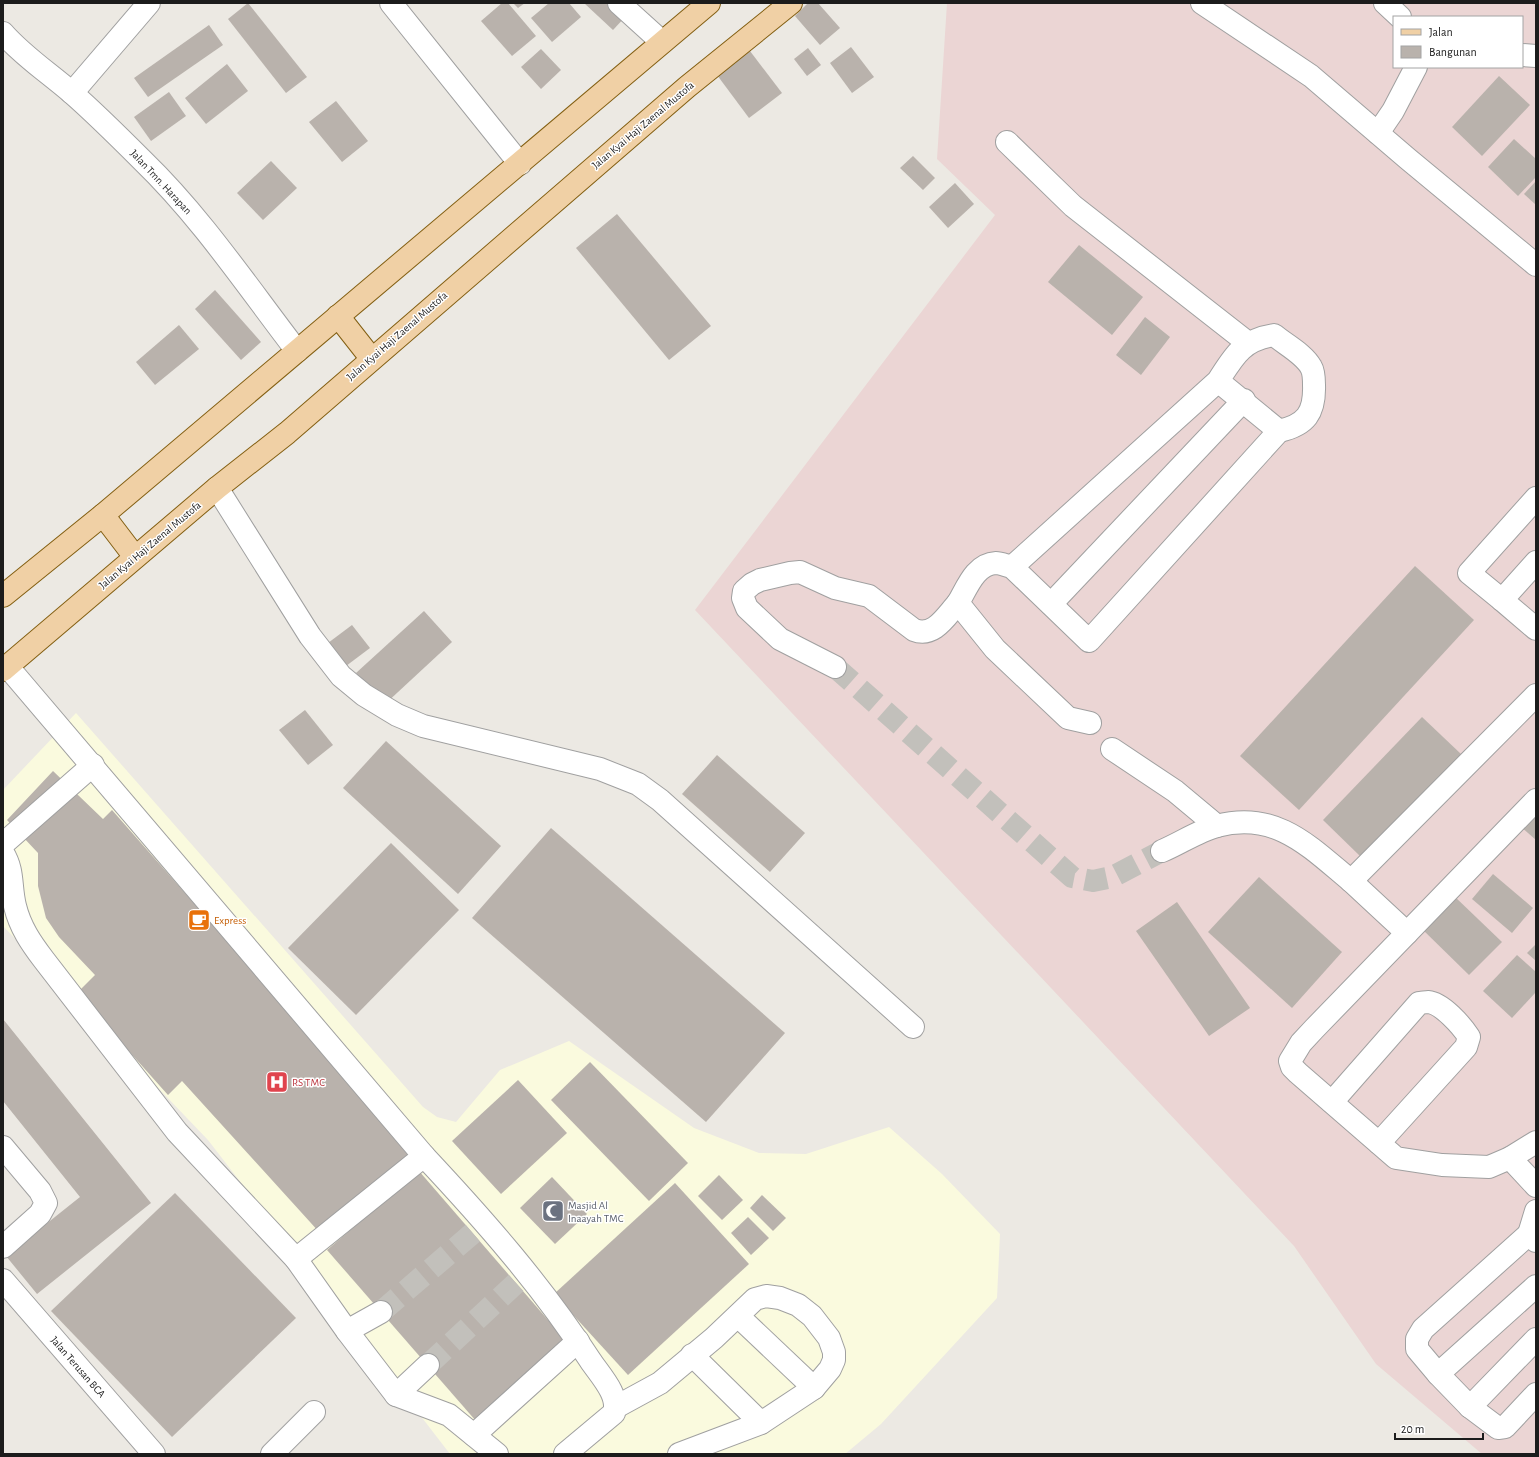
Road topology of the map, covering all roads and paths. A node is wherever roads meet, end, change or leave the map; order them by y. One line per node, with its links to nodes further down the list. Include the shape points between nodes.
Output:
1 (149, 3): 14 (street)
2 (391, 3): 17 (street)
3 (619, 3): 10 (street)
4 (709, 3): 10 (main road)
5 (791, 3): 22 (main road, Jalan Kyai Haji Zaenal Mustofa, via 687,87)
6 (1202, 3): 15 (street, via 1311,76)
7 (1385, 3): 8 (street)
8 (1399, 16)
9 (3, 33): 14 (street, Jalan Tmn. Harapan)
10 (662, 42): 17 (main road)
11 (1523, 55): 12 (street)
12 (1536, 56)
13 (1415, 68): 15 (street, via 1393,111)
14 (72, 93): 21 (street, Jalan Tmn. Harapan, via 171,190)
15 (1378, 133): 18 (street)
16 (1007, 142): 20 (street, via 1073,206)
17 (520, 164): 19 (main road)
18 (1536, 265)
19 (338, 316): 21 (main road); 22 (main road)
20 (1248, 343): 23 (street, via 1237,353); 25 (street, via 1274,335 1312,368 1313,405 1304,421)
21 (297, 351): 28 (main road)
22 (371, 358): 26 (main road, Jalan Kyai Haji Zaenal Mustofa, via 287,432)
23 (1218, 381): 24 (street); 31 (street)
24 (1244, 400): 25 (street); 35 (street)
25 (1279, 431): 35 (street, via 1088,641)
26 (218, 488): 29 (main road, Jalan Kyai Haji Zaenal Mustofa); 50 (street, via 310,636 341,676 364,695 397,715 423,726 600,769 638,784 660,800)
27 (1536, 498): 33 (street, via 1469,573)
28 (103, 515): 29 (main road); 32 (main road)
29 (135, 557): 38 (main road, Jalan Kyai Haji Zaenal Mustofa)
30 (1536, 562): 33 (street)
31 (1012, 567): 34 (street, via 996,563 986,566 974,574); 35 (street)
32 (3, 596)
33 (1502, 600): 36 (street)
34 (958, 603): 37 (street, via 930,632 921,633 869,596 835,588 800,572 760,580 744,591 743,598 747,608 780,639); 40 (street, via 996,649 1068,718)
35 (1050, 604)
36 (1536, 629)
37 (835, 667)
38 (5, 668): 42 (street)
39 (1536, 695): 48 (street)
40 (1090, 723)
41 (1112, 749): 44 (street, via 1175,791)
42 (93, 765): 45 (street); 55 (street)
43 (1536, 800): 49 (street)
44 (1217, 826): 46 (street); 48 (street, via 1264,823 1288,831)
45 (3, 844)
46 (1162, 852)
47 (3, 853): 61 (street, via 10,864 19,919 32,944 177,1132)
48 (1351, 881): 49 (street)
49 (1407, 933): 51 (street, via 1292,1055 1292,1067)
50 (913, 1027)
51 (1332, 1102): 53 (street); 53 (street, via 1419,1003 1429,1002 1441,1008 1463,1027 1469,1037 1466,1047)
52 (1536, 1142): 56 (street)
53 (1379, 1143): 56 (street, via 1396,1158 1442,1165 1489,1168)
54 (3, 1147): 60 (street, via 40,1190 46,1203 40,1214)
55 (424, 1156): 61 (street); 68 (street, via 480,1228)
56 (1510, 1158): 57 (street)
57 (1536, 1186)
58 (1536, 1211): 59 (street)
59 (1532, 1237): 71 (street, via 1423,1330 1417,1339 1417,1349)
60 (3, 1247)
61 (296, 1259): 66 (street)
62 (3, 1280): 80 (street, Jalan Terusan BCA)
63 (1536, 1286): 71 (street)
64 (380, 1312): 66 (street)
65 (738, 1316): 69 (street); 72 (street); 72 (street, via 755,1299 766,1296 798,1305 812,1316 829,1338 834,1352 830,1369)
66 (347, 1331): 74 (street)
67 (1536, 1339): 76 (street)
68 (578, 1341): 75 (street, via 610,1390); 79 (street)
69 (692, 1355): 75 (street, via 660,1383); 78 (street)
70 (428, 1365): 74 (street)
71 (1438, 1374): 76 (street)
72 (814, 1388): 78 (street)
73 (1536, 1394): 76 (street, via 1505,1427 1498,1428)
74 (396, 1395): 79 (street, via 449,1415)
75 (616, 1407): 83 (street, via 614,1413)
76 (1470, 1407)
77 (314, 1412): 81 (street)
78 (761, 1423): 84 (street)
79 (474, 1435): 82 (street)
80 (154, 1454)
81 (272, 1454)
82 (497, 1454)
83 (564, 1454)
84 (679, 1454)

